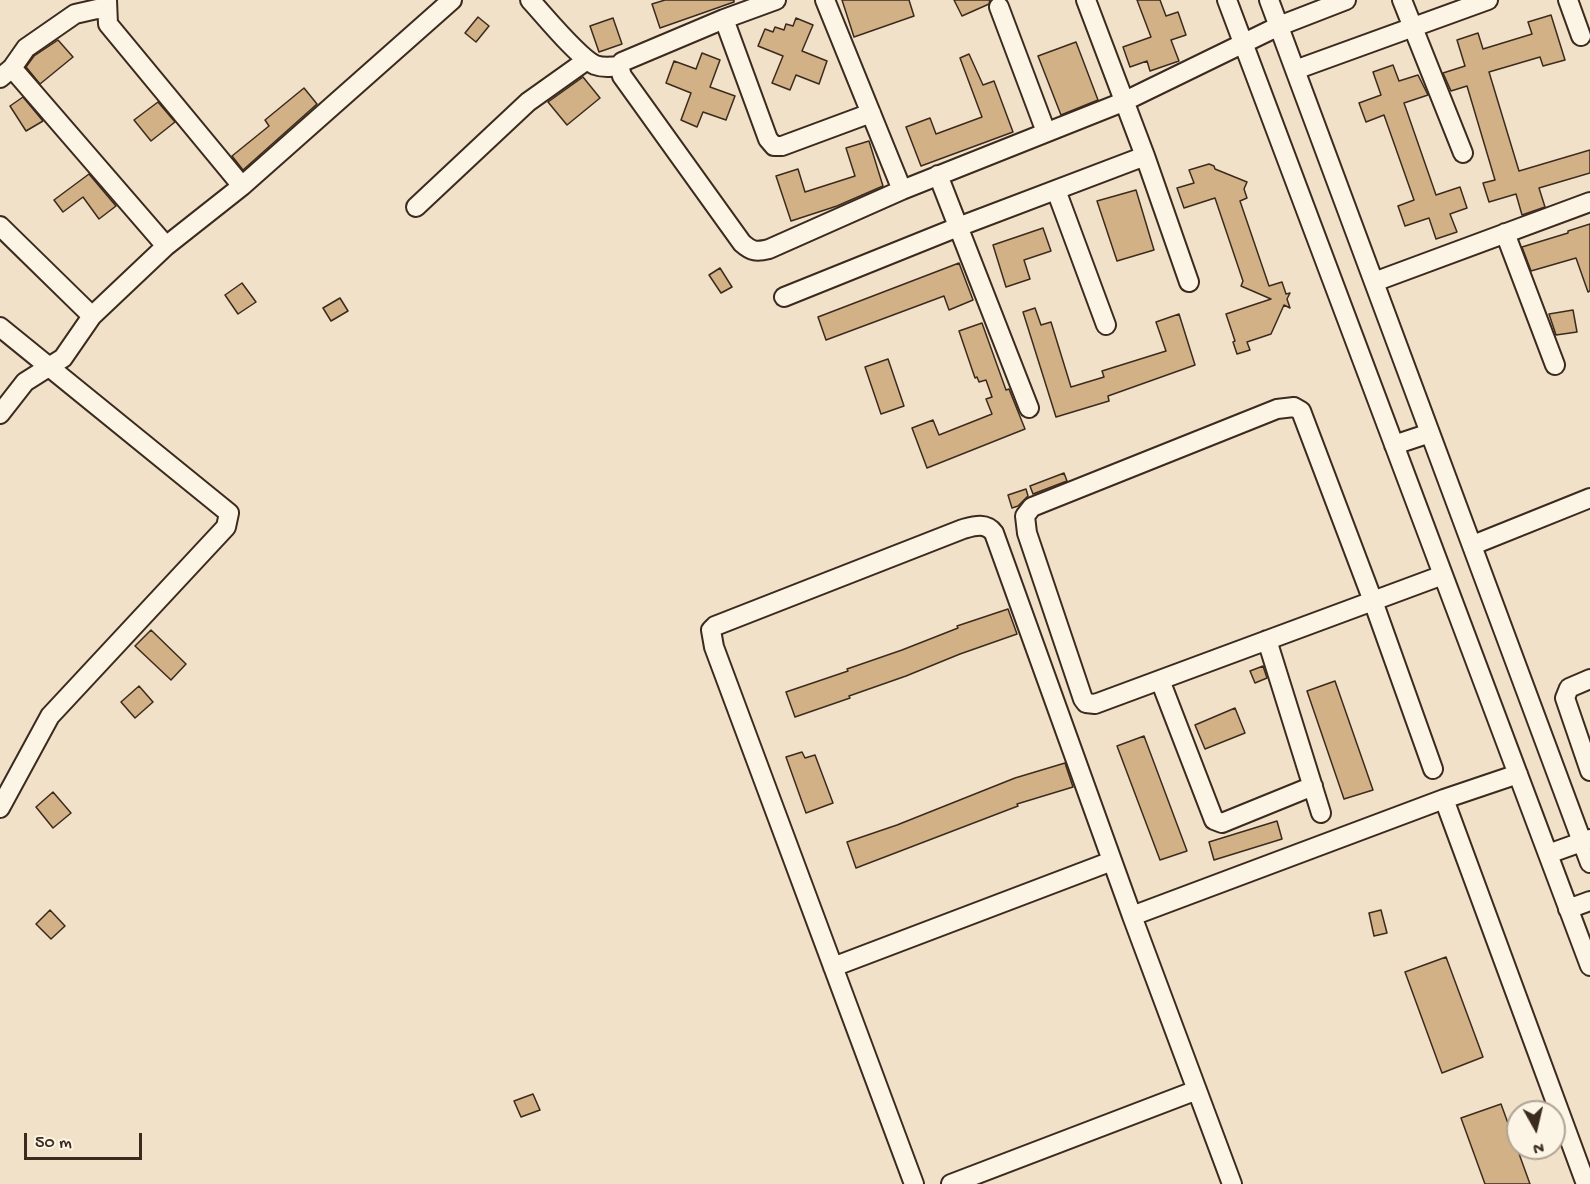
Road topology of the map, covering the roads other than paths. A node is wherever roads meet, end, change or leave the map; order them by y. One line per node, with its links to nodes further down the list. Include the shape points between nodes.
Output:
1 (452, 0): 29 (street)
2 (530, 0): 19 (street)
3 (776, 0): 14 (street)
4 (825, 0): 24 (street)
5 (1086, 0): 23 (street)
6 (1227, 0): 18 (street)
7 (1269, 0): 15 (street)
8 (1346, 0): 15 (street)
9 (1402, 0): 16 (street)
10 (1488, 0): 16 (street)
11 (1568, 0): 17 (street)
12 (107, 5): 22 (street, via 75,14 26,48); 29 (street, via 108,24)
13 (999, 7): 25 (street)
14 (724, 19): 20 (street); 24 (street, via 768,139 774,146)
15 (1279, 26): 18 (street); 21 (street)
16 (1413, 27): 21 (street); 26 (street)
17 (1581, 36)
18 (1244, 44): 23 (street); 49 (street)
19 (587, 60): 20 (street, via 602,67); 33 (street, via 512,115)
20 (619, 66): 30 (street, via 622,76 750,250 769,249)
21 (1295, 70): 39 (street)
22 (6, 73): 37 (street)
23 (1123, 102): 25 (street); 27 (street)
24 (871, 113): 30 (street)
25 (1046, 132): 28 (street)
26 (1463, 153)
27 (1145, 156): 31 (street); 38 (street)
28 (938, 175): 30 (street); 35 (street)
29 (242, 186): 37 (street)
30 (903, 190)
31 (1056, 190): 35 (street); 42 (street)
32 (1590, 202): 36 (street)
33 (416, 207)
34 (0, 226): 41 (street)
35 (958, 227): 40 (street); 46 (street)
36 (1505, 233): 39 (street); 44 (street)
37 (166, 246): 41 (street)
38 (1189, 282)
39 (1374, 282): 48 (street)
40 (784, 297)
41 (92, 316): 45 (street, via 63,358)
42 (1106, 325)
43 (0, 327): 45 (street)
44 (1555, 365)
45 (47, 367): 47 (street, via 25,382); 62 (street, via 213,498 230,513 230,520 51,716)
46 (1029, 408)
47 (0, 414)
48 (1430, 433): 49 (street); 51 (street)
49 (1394, 446): 52 (street)
50 (1590, 498): 51 (street)
51 (1473, 544): 64 (street)
52 (1443, 575): 53 (street); 59 (street)
53 (1373, 601): 54 (street); 56 (street, via 1301,411 1294,407 1277,409 1032,507 1025,516 1027,532 1083,699 1095,704); 57 (street)
54 (1267, 640): 56 (street); 60 (street)
55 (1590, 679): 58 (street, via 1569,688 1565,698)
56 (1160, 680): 60 (street, via 1214,820 1221,823 1238,818)
57 (1433, 769)
58 (1590, 771)
59 (1518, 774): 61 (street); 65 (street)
60 (1313, 786): 63 (street)
61 (1444, 799): 70 (street); 77 (street)
62 (0, 808)
63 (1322, 813)
64 (1586, 840): 65 (street); 67 (street)
65 (1548, 854): 69 (street)
66 (1112, 861): 70 (street); 72 (street); 72 (street, via 994,533 983,525 963,529 711,630)
67 (1590, 863)
68 (1590, 901): 69 (street)
69 (1568, 909): 71 (street)
70 (1132, 916): 73 (street)
71 (1590, 966)
72 (833, 967): 74 (street)
73 (1197, 1090): 75 (street); 76 (street)
74 (914, 1184)
75 (951, 1184)
76 (1232, 1184)
77 (1586, 1184)

